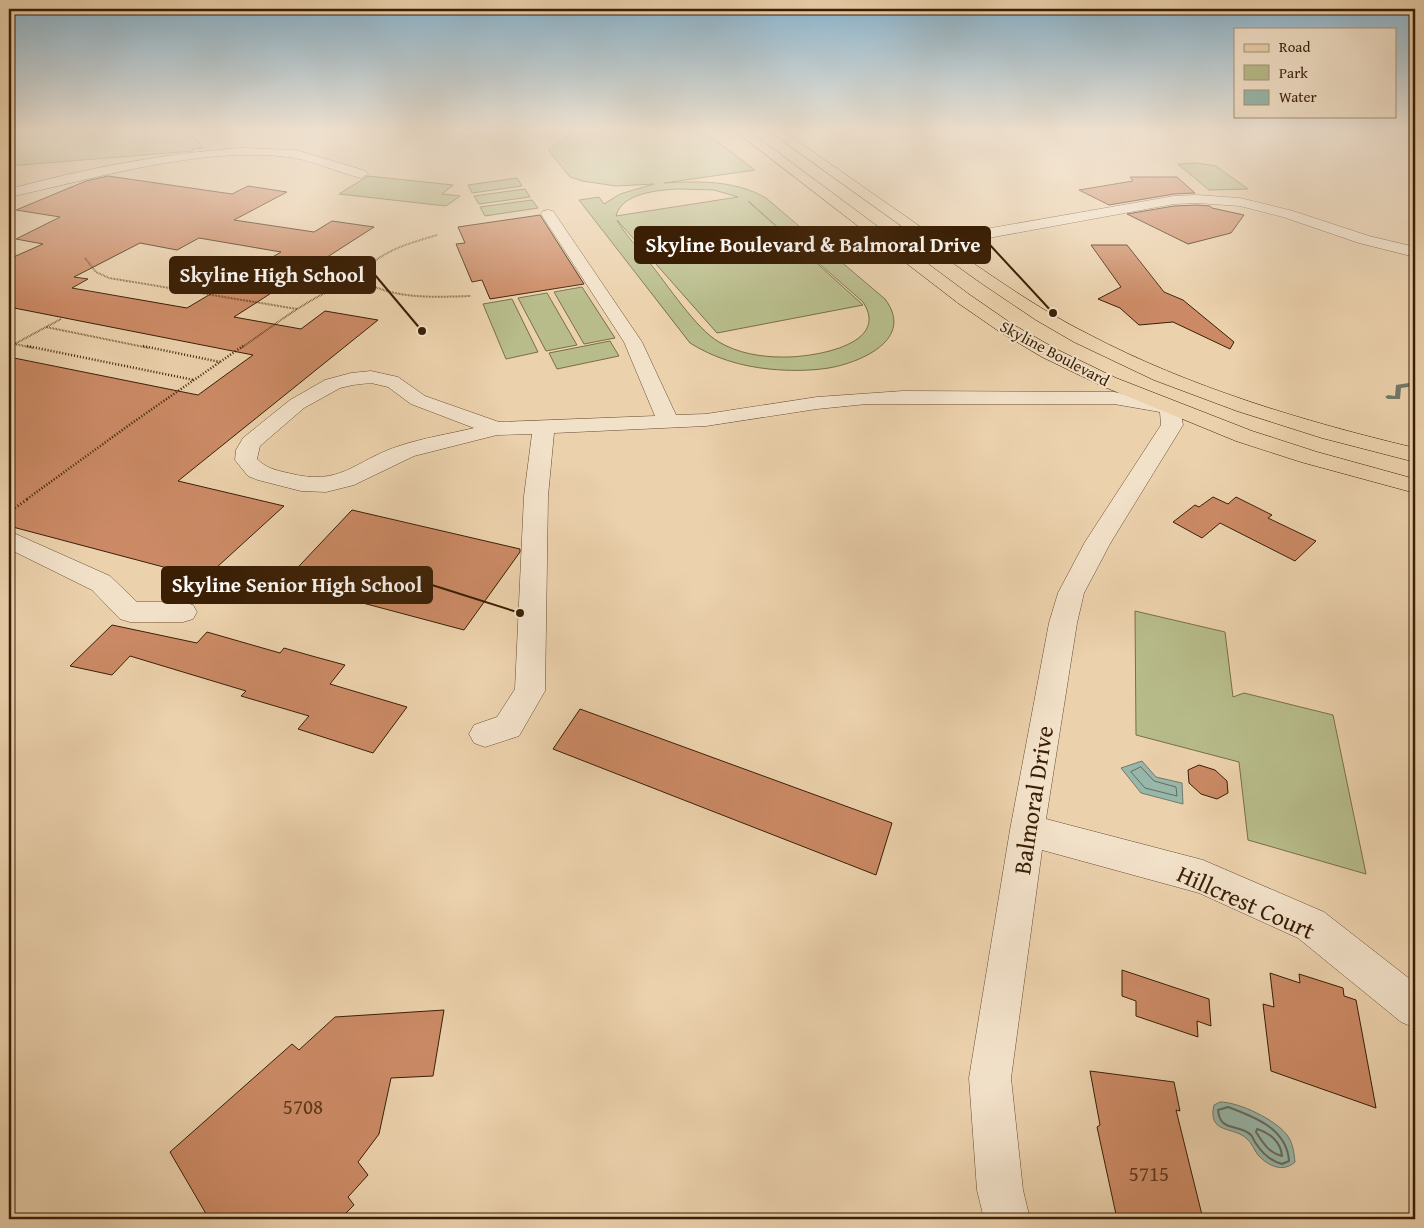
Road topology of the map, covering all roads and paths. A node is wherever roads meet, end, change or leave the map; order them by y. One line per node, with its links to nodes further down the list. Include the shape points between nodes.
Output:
1 (28, 188): 4 (street)
2 (817, 188): 19 (main road, Skyline Boulevard, via 1006,328 1109,382)
3 (856, 188): 7 (main road, Skyline Boulevard)
4 (9, 193)
5 (548, 214): 20 (street, via 633,342)
6 (437, 235): 10 (path, via 378,259 364,270)
7 (934, 243): 8 (street, via 1197,199 1240,202 1266,208 1364,240); 19 (main road, Skyline Boulevard, via 1042,317)
8 (1415, 252)
9 (85, 258): 12 (path, via 96,272 109,278)
10 (360, 279): 11 (path, via 374,287 401,293); 12 (path, via 326,290)
11 (471, 296)
12 (298, 309): 17 (path)
13 (61, 319): 14 (path)
14 (46, 327): 15 (path); 17 (path)
15 (15, 344): 16 (path); 18 (path)
16 (9, 347)
17 (221, 362): 18 (path)
18 (195, 380): 25 (path)
19 (1180, 397): 20 (street, via 867,398 706,420); 23 (main road, Skyline Boulevard); 24 (main road, Skyline Boulevard, via 1290,451); 29 (street, Balmoral Drive, via 1172,425 1098,542 1071,593)
20 (668, 421): 21 (street)
21 (544, 427): 22 (street); 28 (street, via 536,496 530,690 508,727)
22 (497, 429): 22 (street, via 416,399 390,380 352,379 302,400 251,443 246,460 256,471 266,475 301,484 326,485 346,480 406,451)
23 (1415, 455)
24 (1415, 486)
25 (9, 512)
26 (9, 539): 27 (street, via 102,583 130,612)
27 (184, 612)
28 (485, 734)
29 (1027, 830): 30 (street, Hillcrest Court, via 1203,877 1311,925); 31 (street, Balmoral Drive, via 990,1078 1000,1190)
30 (1415, 1008)
31 (1007, 1219)

